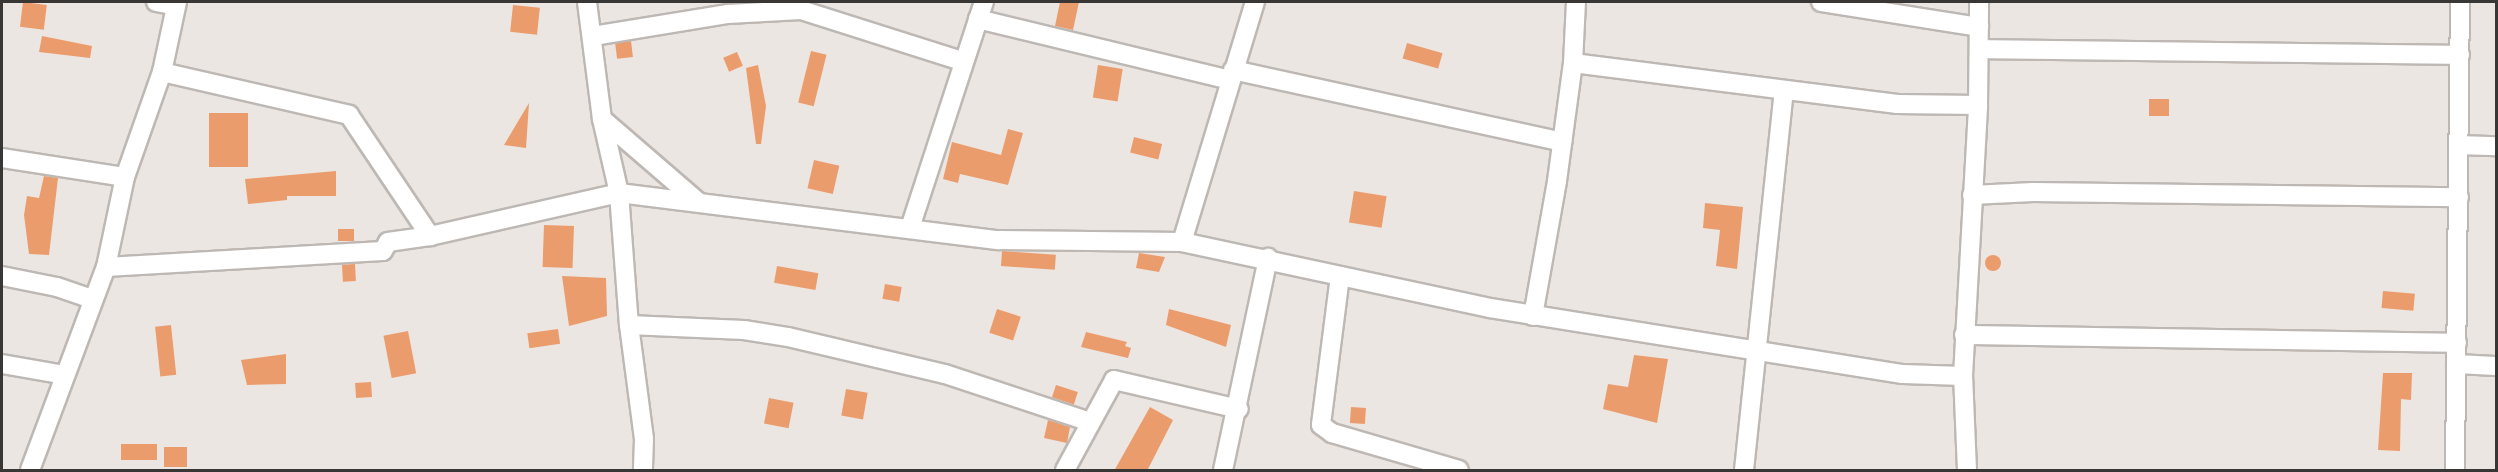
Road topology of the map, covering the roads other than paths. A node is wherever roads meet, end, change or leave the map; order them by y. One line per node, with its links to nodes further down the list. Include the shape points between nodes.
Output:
1 (156, 2): 9 (street)
2 (587, 2): 12 (street)
3 (984, 2): 10 (street)
4 (1255, 2): 18 (street)
5 (1576, 2): 16 (street)
6 (1821, 2): 11 (street)
7 (1979, 2): 11 (street)
8 (2460, 2): 14 (street)
9 (177, 4): 17 (street)
10 (978, 19): 15 (street); 18 (street)
11 (1979, 27): 13 (street)
12 (593, 36): 15 (street, via 728,14 801,10); 21 (street)
13 (1979, 50): 14 (street); 20 (street)
14 (2460, 55): 23 (street)
15 (962, 61): 31 (street)
16 (1573, 63): 19 (street); 22 (street)
17 (162, 72): 26 (street); 32 (street, via 349,115)
18 (1232, 75): 22 (street); 33 (street)
19 (1784, 92): 20 (street, via 1897,104); 43 (street)
20 (1978, 105): 28 (street)
21 (602, 119): 27 (street); 30 (street)
22 (1562, 142): 39 (street)
23 (2459, 145): 24 (street); 29 (street)
24 (2496, 146)
25 (2, 158): 26 (street)
26 (125, 177): 35 (street)
27 (619, 193): 30 (street); 32 (street); 40 (street)
28 (1972, 195): 29 (street, via 2033,192); 41 (street)
29 (2459, 197): 42 (street)
30 (699, 202): 31 (street)
31 (910, 228): 33 (street, via 999,240)
32 (430, 236): 35 (street, via 388,242 383,251)
33 (1182, 242): 34 (street)
34 (1268, 258): 37 (street); 49 (street)
35 (106, 267): 38 (street)
36 (2, 276): 38 (street)
37 (1340, 276): 39 (street); 55 (street, via 1321,425 1332,433)
38 (92, 299): 47 (street)
39 (1533, 316): 43 (street)
40 (628, 325): 50 (street, via 744,330 788,337 945,374); 52 (street, via 639,382)
41 (1964, 335): 42 (street); 48 (street)
42 (2457, 343): 45 (street)
43 (1756, 352): 48 (street, via 1903,374); 56 (street)
44 (2, 364): 47 (street)
45 (2456, 364): 46 (street); 58 (street)
46 (2496, 366)
47 (65, 375): 51 (street)
48 (1963, 376): 57 (street)
49 (1239, 409): 50 (street, via 1117,379 1111,382); 54 (street)
50 (1090, 422): 53 (street)
51 (30, 471)
52 (643, 471)
53 (1065, 471)
54 (1223, 471)
55 (1459, 471)
56 (1744, 471)
57 (1967, 471)
58 (2455, 471)

